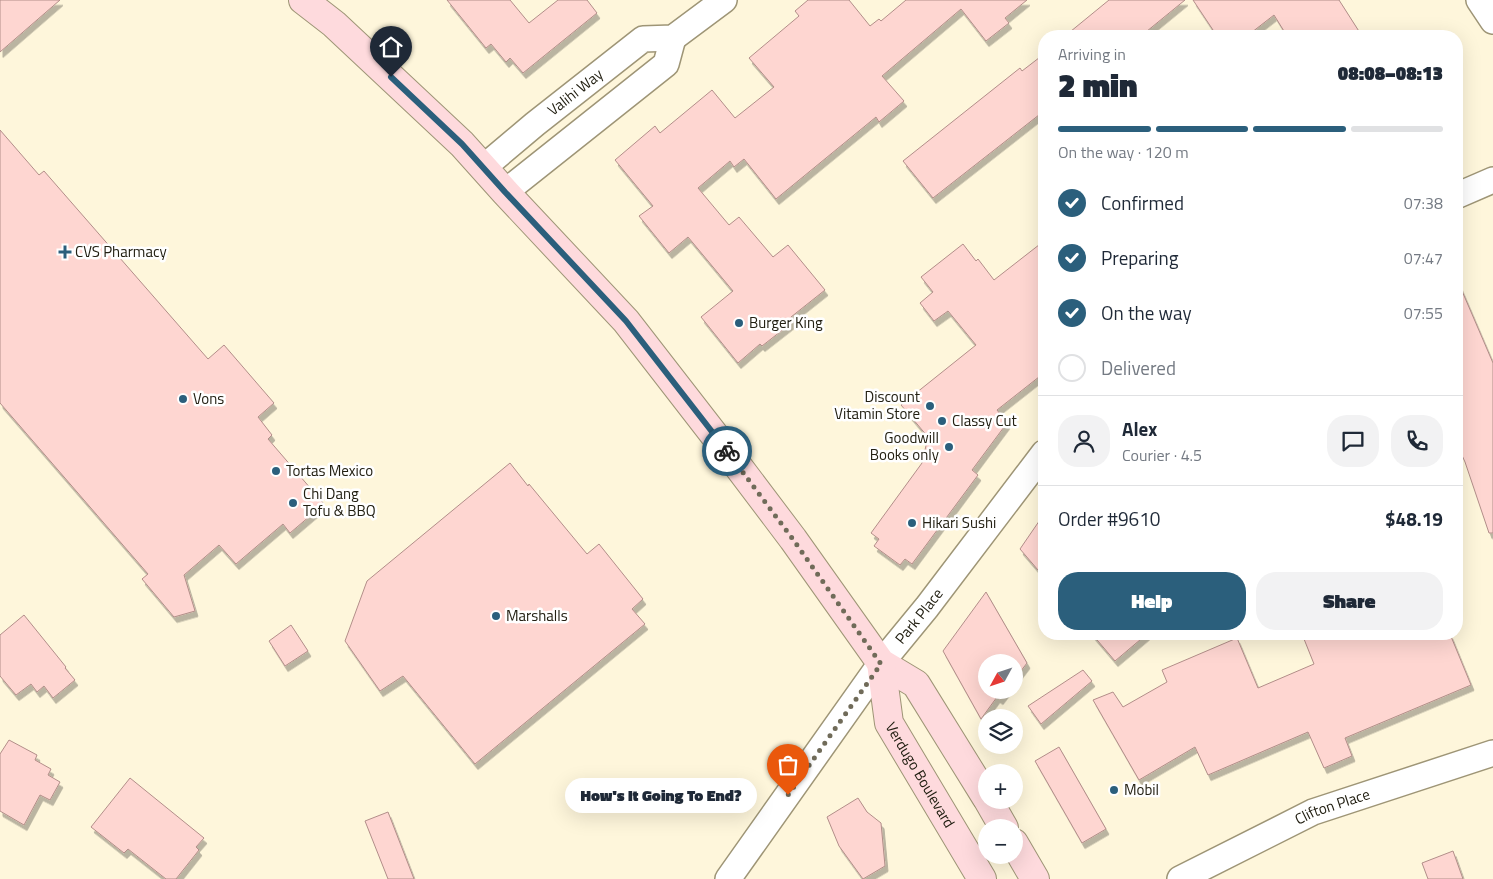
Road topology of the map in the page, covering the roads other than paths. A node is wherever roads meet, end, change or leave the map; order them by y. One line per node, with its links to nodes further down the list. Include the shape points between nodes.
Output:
1 (303, 0): 6 (main road, Verdugo Boulevard, via 334,24)
2 (1479, 0): 4 (street)
3 (709, 4): 5 (street)
4 (1493, 21)
5 (673, 38): 6 (street, Valihi Way, via 643,39); 8 (street, via 666,64)
6 (484, 168): 8 (main road, Verdugo Boulevard)
7 (1493, 180): 9 (street)
8 (505, 192): 11 (main road, Verdugo Boulevard, via 626,321 792,538)
9 (1463, 193)
10 (1038, 461): 11 (street, Park Place)
11 (881, 664): 13 (main road, Verdugo Boulevard, via 916,684); 15 (street, Park Place); 16 (main road, Verdugo Boulevard, via 889,723)
12 (1493, 753): 18 (street, Clifton Place, via 1313,812)
13 (978, 784)
14 (1023, 858): 17 (main road)
15 (728, 879)
16 (982, 879)
17 (1035, 879)
18 (1180, 879)

